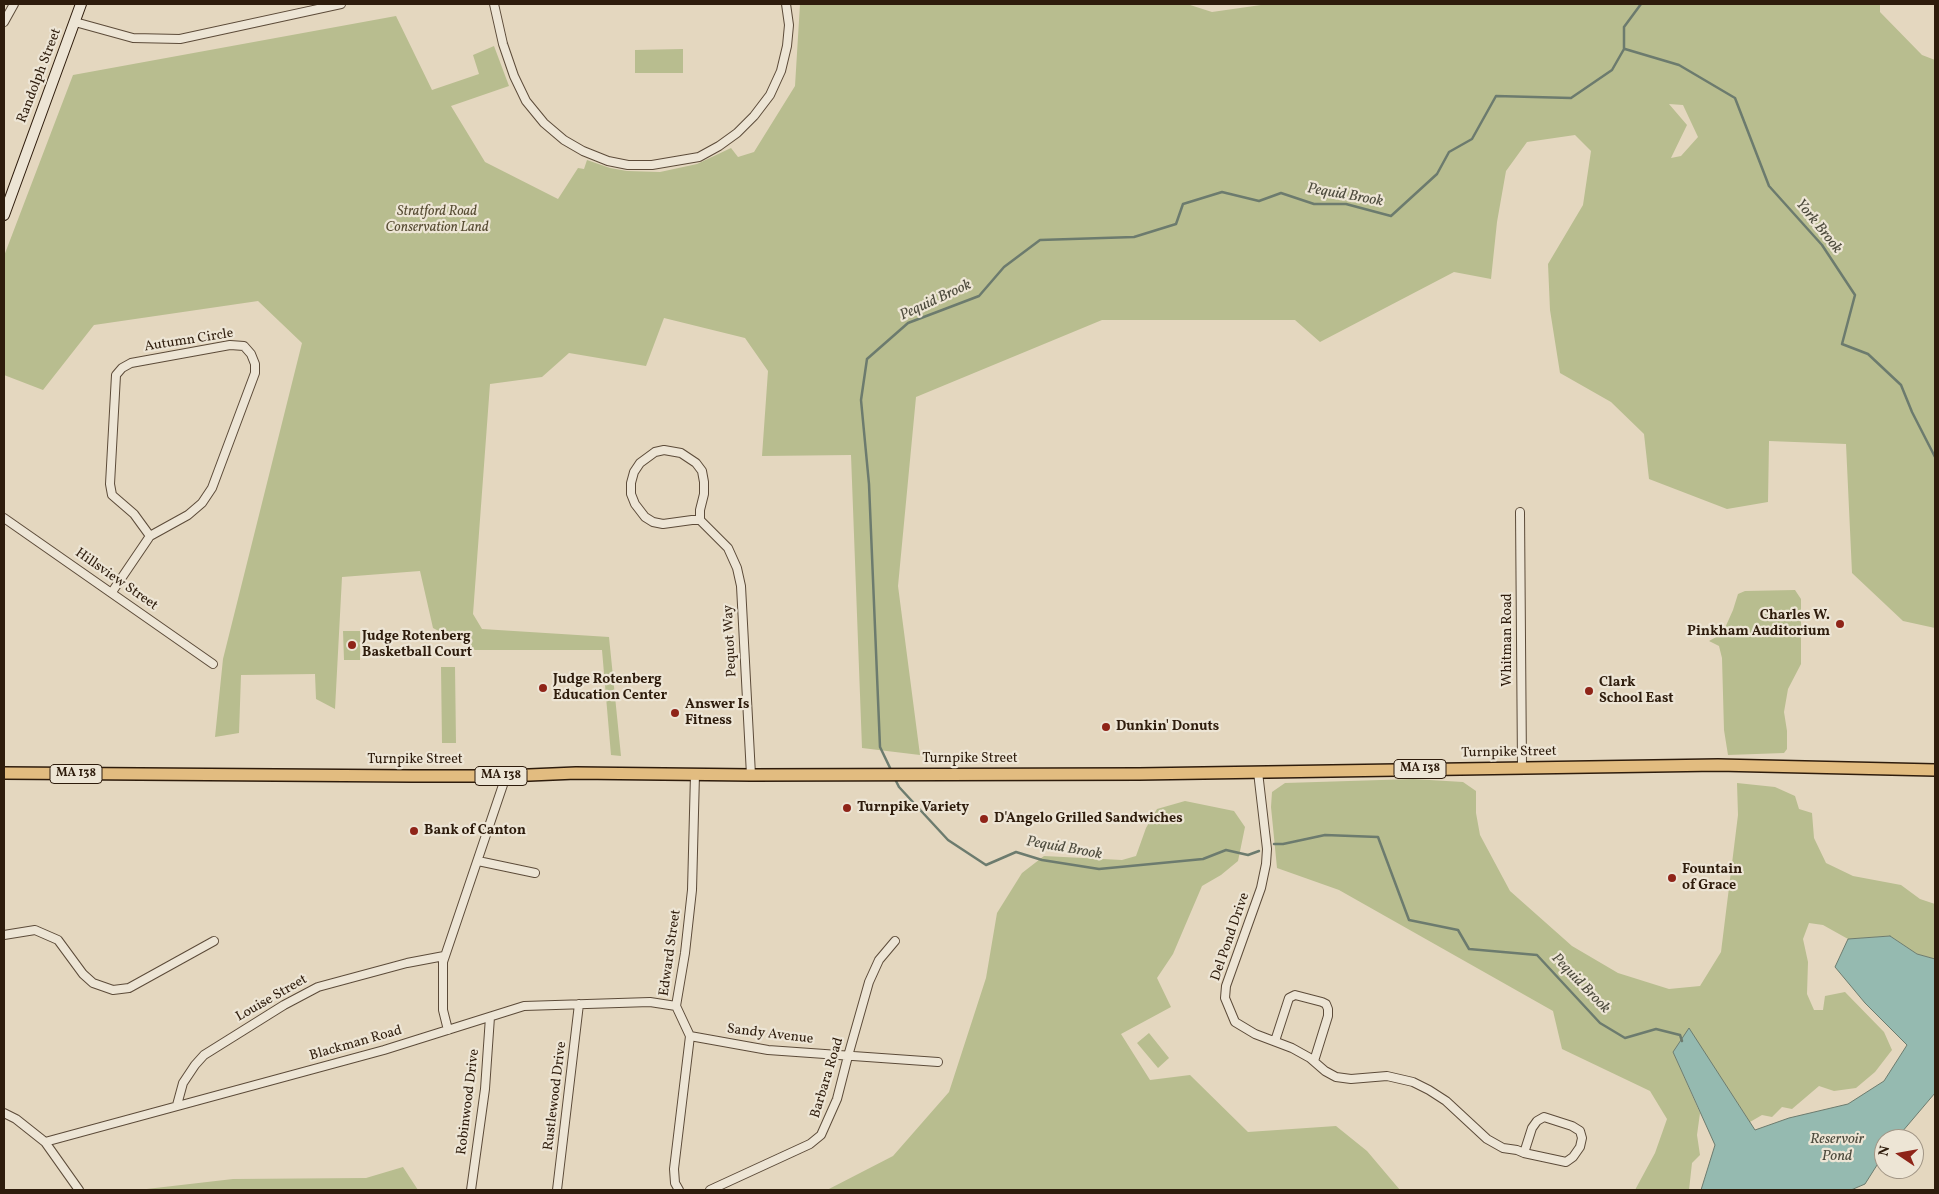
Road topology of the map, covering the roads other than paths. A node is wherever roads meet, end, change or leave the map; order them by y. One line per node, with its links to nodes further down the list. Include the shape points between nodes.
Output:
1 (14, 4): 6 (street)
2 (81, 4): 7 (main road, Randolph Street)
3 (341, 4): 7 (street, via 180,39 134,38)
4 (494, 4): 5 (street, via 514,76 526,101 544,123 564,140 608,161 652,165 699,157 725,142 754,116 781,71 789,25)
5 (786, 4)
6 (4, 22)
7 (76, 22): 8 (main road, Randolph Street)
8 (4, 215)
9 (1520, 512): 15 (street, Whitman Road)
10 (4, 518): 13 (street, Hillsview Street)
11 (700, 520): 11 (street, via 704,482 702,471 690,457 664,450 655,452 640,463 634,472 631,494 645,518 663,524); 20 (street, Pequot Way, via 728,548 739,576)
12 (150, 536): 12 (street, Autumn Circle, via 134,514 112,495 116,375 131,363 230,344 244,346 252,354 255,373 212,488 188,515); 13 (street, Autumn Circle)
13 (112, 592): 14 (street, Hillsview Street)
14 (213, 664)
15 (1522, 768): 16 (main road, Turnpike Street / MA 138, via 1718,765); 17 (main road, Turnpike Street / MA 138)
16 (1935, 770)
17 (1258, 772): 20 (main road, Turnpike Street / MA 138); 33 (street, Del Pond Drive, via 1266,864 1261,888 1226,986 1225,998 1235,1022)
18 (4, 774): 21 (main road, Turnpike Street / MA 138)
19 (694, 774): 20 (main road, Turnpike Street / MA 138); 21 (main road, Turnpike Street / MA 138); 29 (street, Edward Street, via 692,890)
20 (751, 775)
21 (506, 776): 22 (street)
22 (478, 860): 23 (street); 27 (street)
23 (535, 873)
24 (4, 935): 25 (street, via 35,930 58,940 83,974 93,983 113,990 129,988)
25 (214, 941)
26 (895, 941): 34 (street, Barbara Road, via 879,960 870,982)
27 (444, 956): 31 (street, via 443,1010); 37 (street, Louise Street, via 318,987 284,1005 204,1055 183,1083)
28 (579, 1004): 29 (street, Blackman Road, via 650,1002); 30 (street, Blackman Road, via 524,1006); 43 (street, Rustlewood Drive)
29 (676, 1006): 32 (street, Edward Street)
30 (490, 1017): 31 (street, Blackman Road); 42 (street, Robinwood Drive, via 485,1089)
31 (448, 1030): 37 (street, Blackman Road)
32 (690, 1036): 34 (street, Sandy Avenue, via 768,1050); 44 (street, via 674,1169 675,1184)
33 (1276, 1041): 35 (street, Del Pond Drive); 35 (street, via 1289,998 1295,995 1326,1004 1328,1016)
34 (848, 1056): 36 (street, Sandy Avenue); 45 (street, Barbara Road, via 837,1099 822,1136)
35 (1314, 1061): 40 (street, Del Pond Drive, via 1336,1077 1386,1076 1413,1082 1446,1101 1495,1145)
36 (938, 1062)
37 (177, 1105): 39 (street, Blackman Road)
38 (4, 1113): 39 (street, via 16,1118)
39 (45, 1142): 41 (street)
40 (1524, 1153): 40 (street, Del Pond Drive, via 1532,1128 1537,1120 1544,1117 1580,1131 1580,1147 1566,1162)
41 (79, 1190)
42 (471, 1190)
43 (557, 1190)
44 (679, 1190)
45 (710, 1190)

